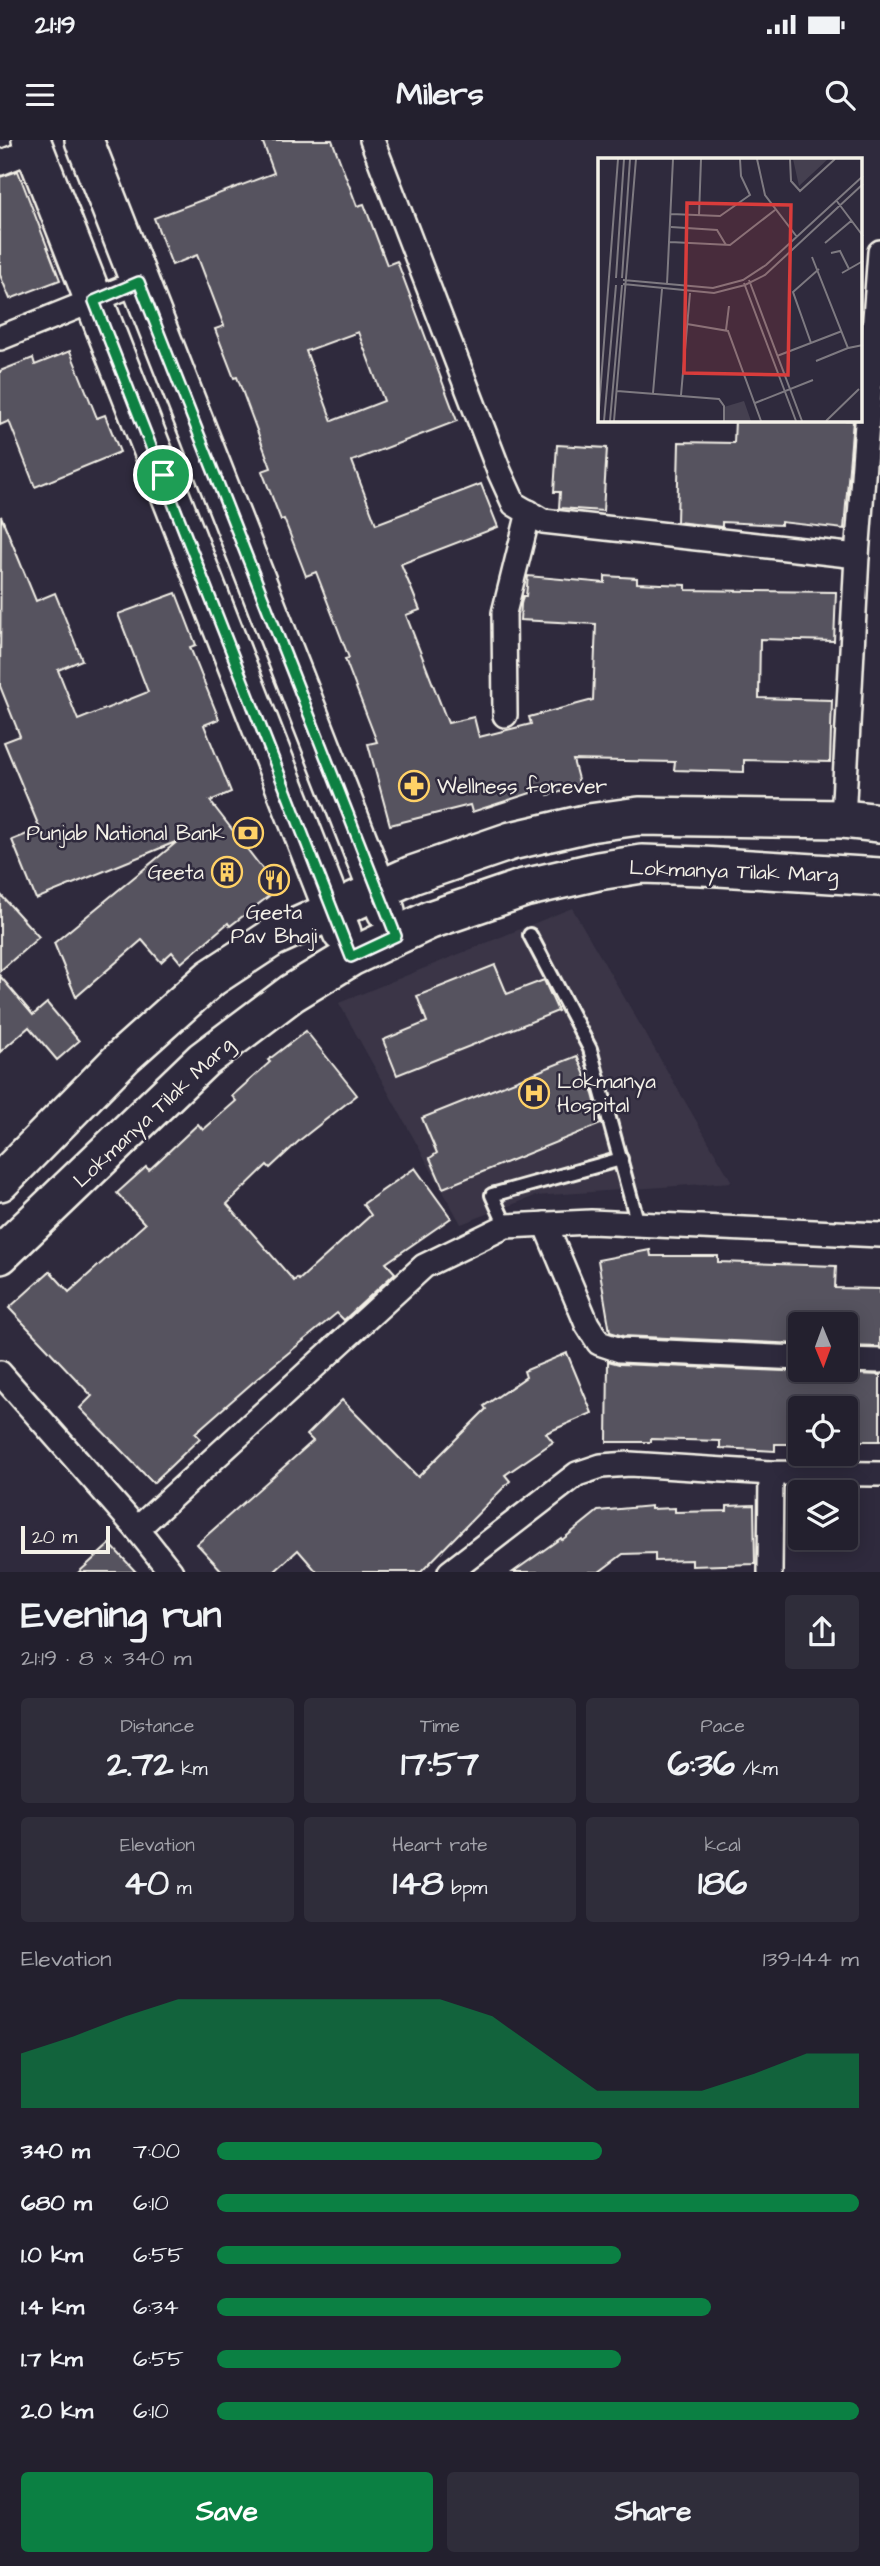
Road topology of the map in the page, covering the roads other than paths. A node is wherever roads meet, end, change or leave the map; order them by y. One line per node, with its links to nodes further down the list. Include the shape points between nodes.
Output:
1 (84, 140): 6 (main road)
2 (372, 140): 9 (street, via 499,471 514,504)
3 (33, 145): 4 (street); 7 (main road)
4 (0, 163)
5 (880, 252): 10 (street)
6 (139, 282): 7 (street); 15 (main road)
7 (94, 301): 8 (street); 16 (main road)
8 (0, 338)
9 (529, 512): 10 (street, via 543,521); 11 (street, via 504,613)
10 (857, 556): 12 (street)
11 (505, 715)
12 (843, 819): 13 (main road); 15 (main road, via 639,816 589,823 511,841)
13 (880, 823)
14 (880, 877): 18 (main road, Lokmanya Tilak Marg, via 642,864 524,888)
15 (378, 890): 16 (main road); 18 (main road)
16 (333, 911): 19 (main road); 21 (main road, via 272,938 211,978 125,1055)
17 (530, 935): 20 (lane, via 590,1049)
18 (396, 936): 19 (main road, Lokmanya Tilak Marg)
19 (351, 957): 26 (main road, Lokmanya Tilak Marg, via 292,993 204,1060)
20 (621, 1159): 23 (lane); 24 (lane, via 492,1195)
21 (0, 1182)
22 (545, 1224): 23 (street); 24 (street); 27 (street, via 599,1343 620,1350)
23 (638, 1224): 25 (street)
24 (506, 1226): 33 (street, via 424,1266)
25 (880, 1235)
26 (0, 1255)
27 (788, 1357)
28 (858, 1360): 29 (street)
29 (880, 1361)
30 (0, 1373): 33 (street)
31 (771, 1473): 32 (street); 35 (street, via 601,1466 577,1474); 36 (street)
32 (880, 1474)
33 (137, 1529): 34 (street)
34 (172, 1572)
35 (450, 1572)
36 (769, 1572)

